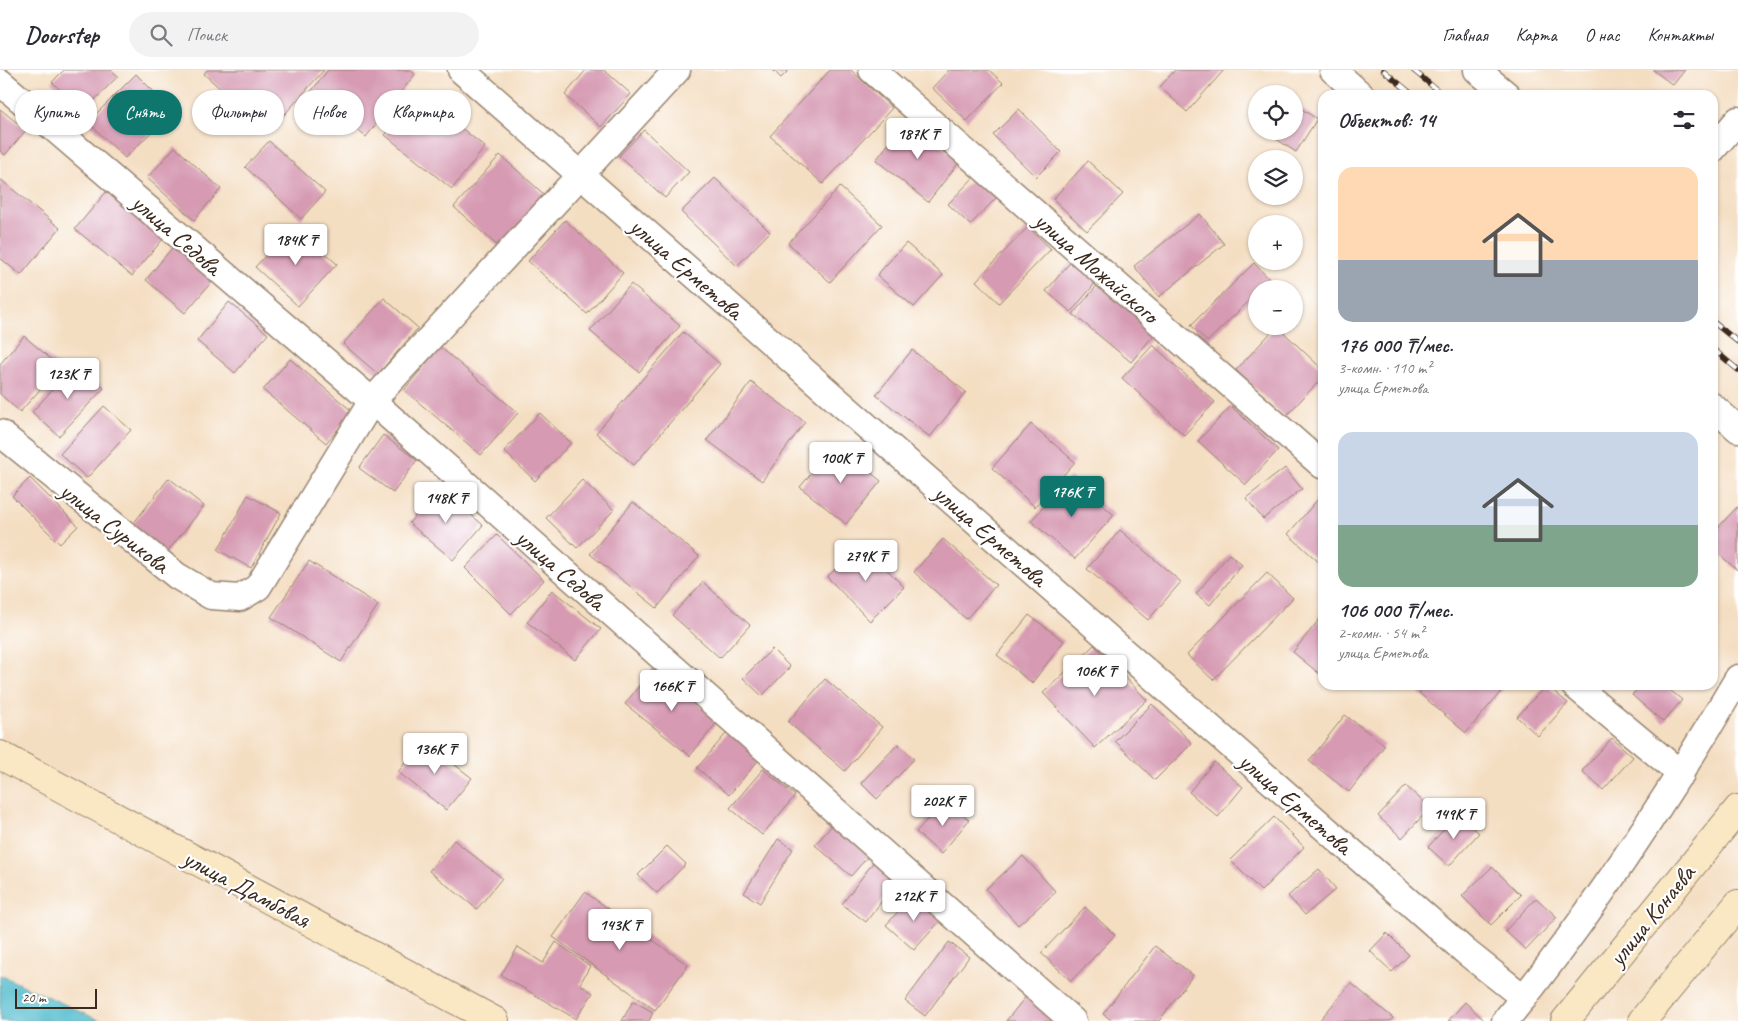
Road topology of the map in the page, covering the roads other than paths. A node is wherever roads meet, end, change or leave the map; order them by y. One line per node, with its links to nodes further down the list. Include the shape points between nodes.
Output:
1 (461, 70): 11 (street, улица Ерметова)
2 (677, 70): 11 (street)
3 (872, 70): 16 (street, улица Можайского)
4 (1333, 70): 7 (street)
5 (1477, 70): 8 (street)
6 (0, 82): 12 (street, улица Седова)
7 (1355, 90)
8 (1501, 90)
9 (1738, 120): 10 (street)
10 (1718, 143)
11 (581, 174): 12 (street); 23 (street, улица Ерметова, via 1458,946)
12 (372, 402): 15 (street, улица Сурикова, via 258,587 240,598 211,596 177,576); 25 (street, улица Седова)
13 (1718, 411): 14 (street)
14 (1738, 429)
15 (0, 433)
16 (1318, 460)
17 (1738, 678): 20 (street)
18 (1580, 690): 20 (street)
19 (0, 755): 24 (street, улица Дамбовая)
20 (1681, 774): 23 (street, via 1594,905)
21 (1738, 809): 27 (street, улица Конаева)
22 (1738, 904): 28 (street)
23 (1524, 998): 26 (street)
24 (495, 1021)
25 (1073, 1021)
26 (1505, 1021)
27 (1565, 1021)
28 (1642, 1021)

